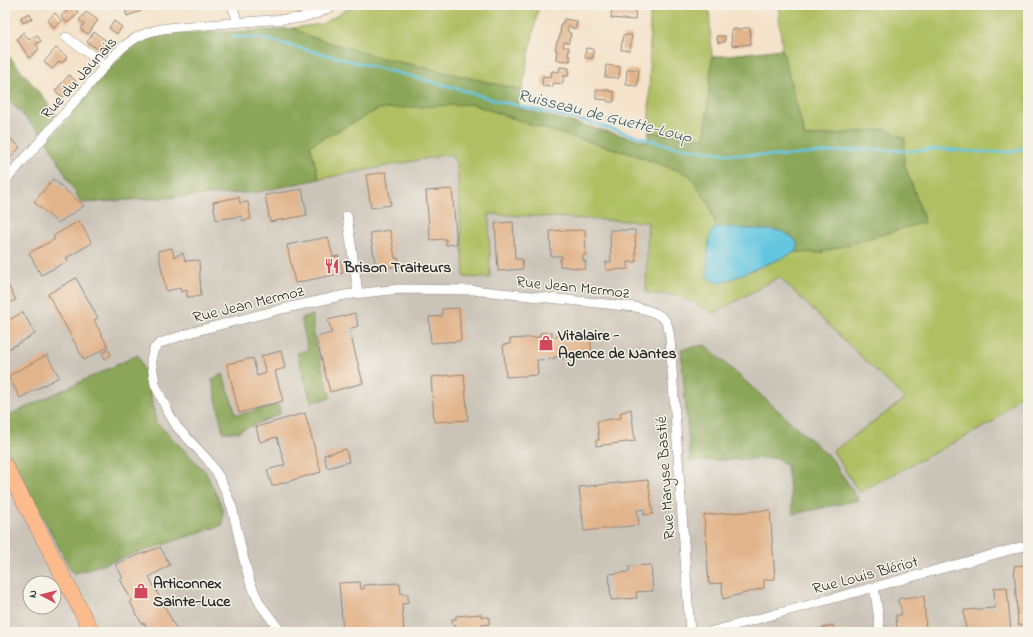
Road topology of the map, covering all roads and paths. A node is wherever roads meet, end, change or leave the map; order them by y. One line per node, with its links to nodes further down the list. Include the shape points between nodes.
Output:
1 (232, 5): 3 (street)
2 (335, 5): 3 (street, Rue du Jaunais, via 300,18)
3 (238, 22): 5 (street, Rue du Jaunais, via 146,33 135,38)
4 (66, 37): 5 (street)
5 (105, 65): 6 (street, Rue du Jaunais)
6 (5, 182)
7 (347, 216): 8 (street)
8 (358, 293): 9 (street, Rue Jean Mermoz, via 400,289 472,290 635,307 659,315); 16 (street, Rue Jean Mermoz, via 196,331 160,343 154,349 151,359 155,384 166,410 220,478 232,507 250,582 260,604)
9 (666, 322): 17 (street, Rue Maryse Bastié, via 671,354)
10 (5, 465): 11 (main road)
11 (40, 532): 14 (main road); 15 (main road)
12 (1028, 545): 13 (street, Rue Louis Blériot)
13 (874, 587): 18 (street, Rue Louis Blériot); 19 (street)
14 (92, 632)
15 (102, 632)
16 (282, 632)
17 (690, 632)
18 (710, 632)
19 (880, 632)

